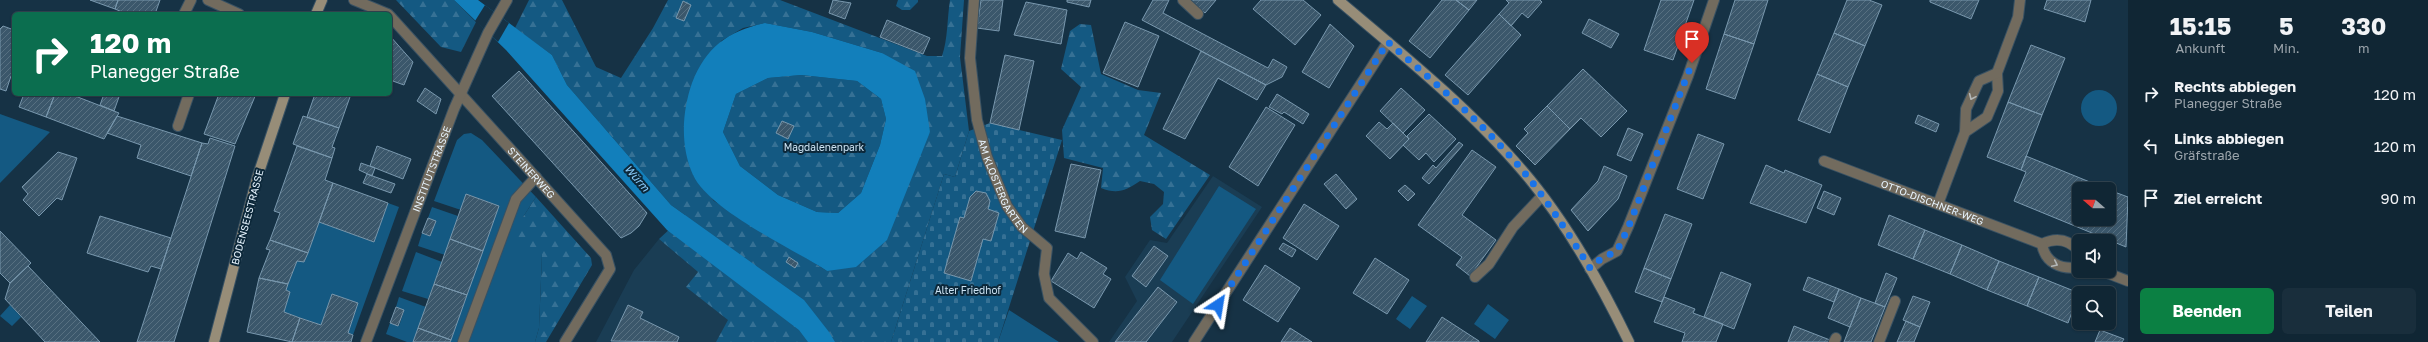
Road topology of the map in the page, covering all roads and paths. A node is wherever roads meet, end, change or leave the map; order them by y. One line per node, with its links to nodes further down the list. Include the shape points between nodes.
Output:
1 (191, 0): 11 (street)
2 (208, 0): 12 (street)
3 (322, 0): 13 (main road)
4 (354, 0): 14 (street, STEINERWEG)
5 (507, 0): 19 (street, INSTITUTSTRASSE, via 488,33)
6 (974, 0): 40 (street, AM KLOSTERGARTEN, via 970,58 977,120 987,157 1007,206 1022,227 1047,248 1044,274 1049,298)
7 (1183, 0): 15 (street)
8 (1338, 0): 17 (main road)
9 (1714, 0): 30 (street, via 1686,82 1628,228 1617,251 1602,258)
10 (2020, 0): 18 (street, via 2018,17)
11 (185, 12)
12 (235, 12)
13 (317, 12)
14 (382, 12)
15 (1198, 14)
16 (392, 18): 19 (street, STEINERWEG)
17 (1388, 42): 26 (main road, via 1487,131); 41 (street)
18 (1997, 74): 23 (street, via 1998,91 1987,117); 23 (street, one-way to 23, via 1979,81 1966,109)
19 (461, 92): 25 (street, STEINERWEG); 37 (street, INSTITUTSTRASSE)
20 (188, 96): 22 (street)
21 (285, 96): 36 (main road, BODENSEESTRASSE, via 256,178)
22 (178, 126)
23 (1965, 132): 27 (street)
24 (1824, 161): 27 (street, OTTO-DISCHNER-WEG)
25 (536, 177): 38 (street, via 516,199); 39 (street, STEINERWEG, via 606,255 610,269)
26 (1542, 196): 30 (main road); 33 (street, via 1513,226 1489,264)
27 (1938, 204): 28 (street, OTTO-DISCHNER-WEG)
28 (2042, 244): 29 (street, via 2059,239); 31 (street, one-way to 31, via 2047,260 2066,268)
29 (2072, 244)
30 (1590, 268): 42 (main road)
31 (2072, 268)
32 (2116, 276): 34 (street)
33 (1475, 277)
34 (2128, 281)
35 (1894, 301): 43 (street)
36 (216, 342)
37 (366, 342)
38 (463, 342)
39 (565, 342)
40 (1093, 342)
41 (1194, 342)
42 (1629, 342)
43 (1879, 342)

